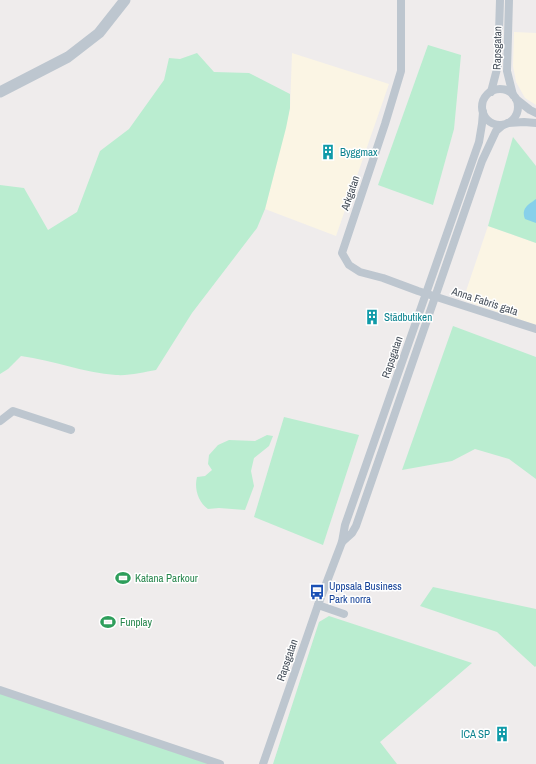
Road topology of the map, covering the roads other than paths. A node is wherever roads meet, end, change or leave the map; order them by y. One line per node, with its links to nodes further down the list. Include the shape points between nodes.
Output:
1 (125, 0): 5 (street, via 99,33 68,57)
2 (401, 0): 12 (street, Arkgatan, via 401,71 342,253 349,265 360,272)
3 (500, 0): 6 (street, Rapsgatan, via 498,65)
4 (509, 0): 7 (street, Rapsgatan, via 507,71)
5 (0, 92)
6 (491, 92): 7 (street, via 508,91); 8 (street, via 484,100)
7 (515, 97): 9 (street); 11 (street, via 517,113 512,121)
8 (483, 112): 11 (street, via 488,121 498,125); 12 (street, Rapsgatan, via 479,142)
9 (536, 113)
10 (536, 123): 11 (street)
11 (505, 124): 13 (street, Rapsgatan, via 496,132 484,156)
12 (426, 294): 13 (street, Anna Fabris gata); 17 (street, Rapsgatan, via 345,525)
13 (435, 296): 14 (street, Anna Fabris gata); 17 (street, Rapsgatan, via 356,526)
14 (536, 329)
15 (0, 421): 16 (street, via 13,411)
16 (71, 430)
17 (342, 542): 18 (street, Rapsgatan)
18 (318, 605): 19 (street); 22 (street, Rapsgatan)
19 (344, 614)
20 (0, 690): 21 (street)
21 (220, 764)
22 (263, 764)

